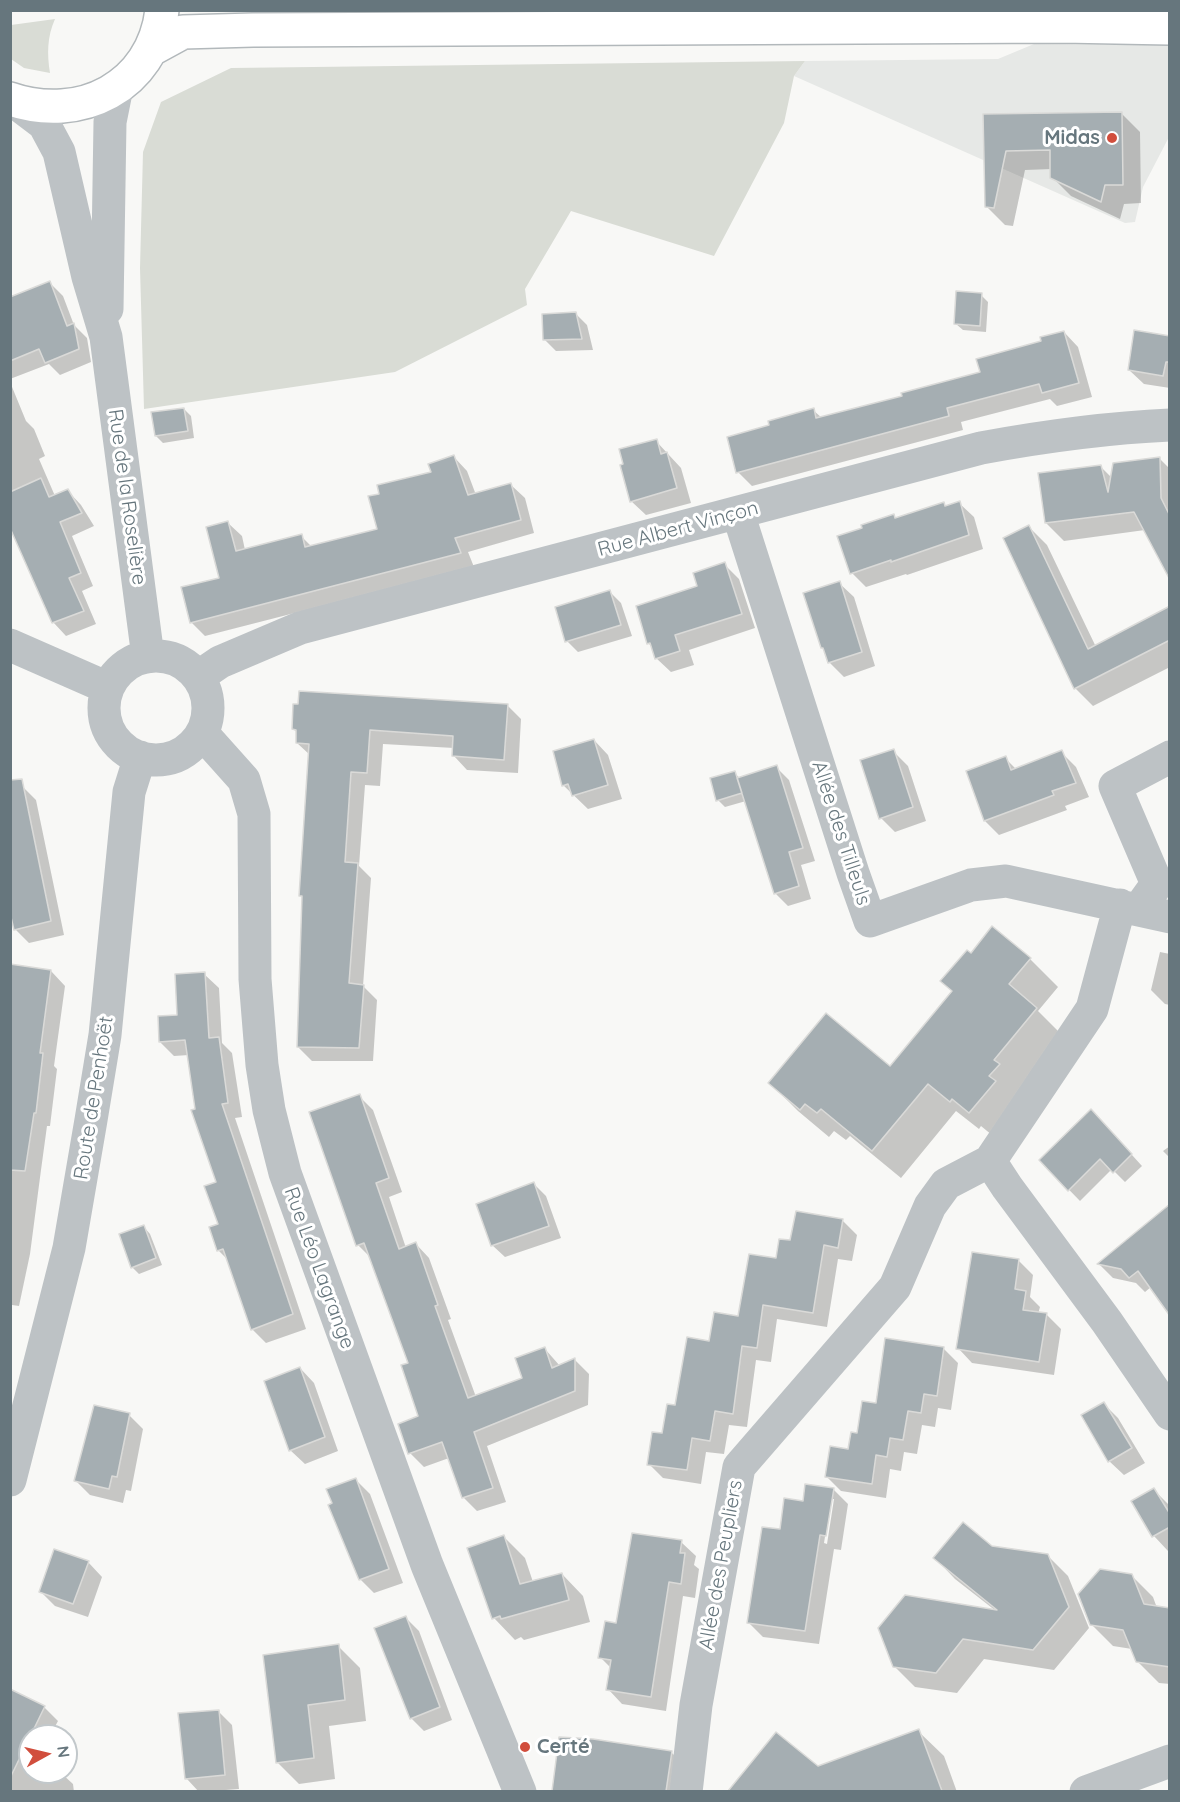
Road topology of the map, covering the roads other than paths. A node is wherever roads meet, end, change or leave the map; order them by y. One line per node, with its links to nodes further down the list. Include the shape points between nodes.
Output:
1 (162, 10): 3 (main road)
2 (1170, 28): 3 (main road, via 244,30 183,32)
3 (150, 50): 4 (main road, via 136,71)
4 (117, 87): 5 (main road, via 83,104 65,107 46,108); 6 (street, Rue de la Roselière, via 110,131)
5 (11, 99): 6 (street, Rue de la Roselière, via 44,124 58,152)
6 (106, 337): 10 (street, Rue de la Roselière)
7 (1170, 425): 8 (street, Rue Albert Vinçon, via 1048,435 981,448)
8 (738, 513): 11 (street, Rue Albert Vinçon, via 300,628 220,662); 16 (street, Allée des Tilleuls, via 870,921 971,885 1006,881)
9 (10, 645): 12 (street)
10 (148, 657): 11 (street, via 176,660); 12 (street, via 124,667)
11 (198, 677): 13 (street, via 208,705)
12 (108, 688): 15 (street, via 106,722 125,750)
13 (202, 733): 15 (street, via 182,754 161,760); 22 (street, Rue Léo Lagrange, via 244,780 254,814 255,979 262,1065 285,1173 427,1565)
14 (1170, 757): 16 (street, via 1115,786 1157,884)
15 (140, 758): 19 (street, Route de Penhoët, via 129,792 105,1035 69,1248)
16 (1143, 910): 17 (street, via 1092,1009)
17 (990, 1161): 18 (street); 23 (street, Allée des Peupliers, via 946,1184 930,1206 895,1287 739,1467 696,1705)
18 (1170, 1414)
19 (17, 1432): 20 (street, Route de Penhoët)
20 (10, 1480)
21 (1170, 1761): 24 (street)
22 (520, 1791)
23 (686, 1791)
24 (1086, 1791)

